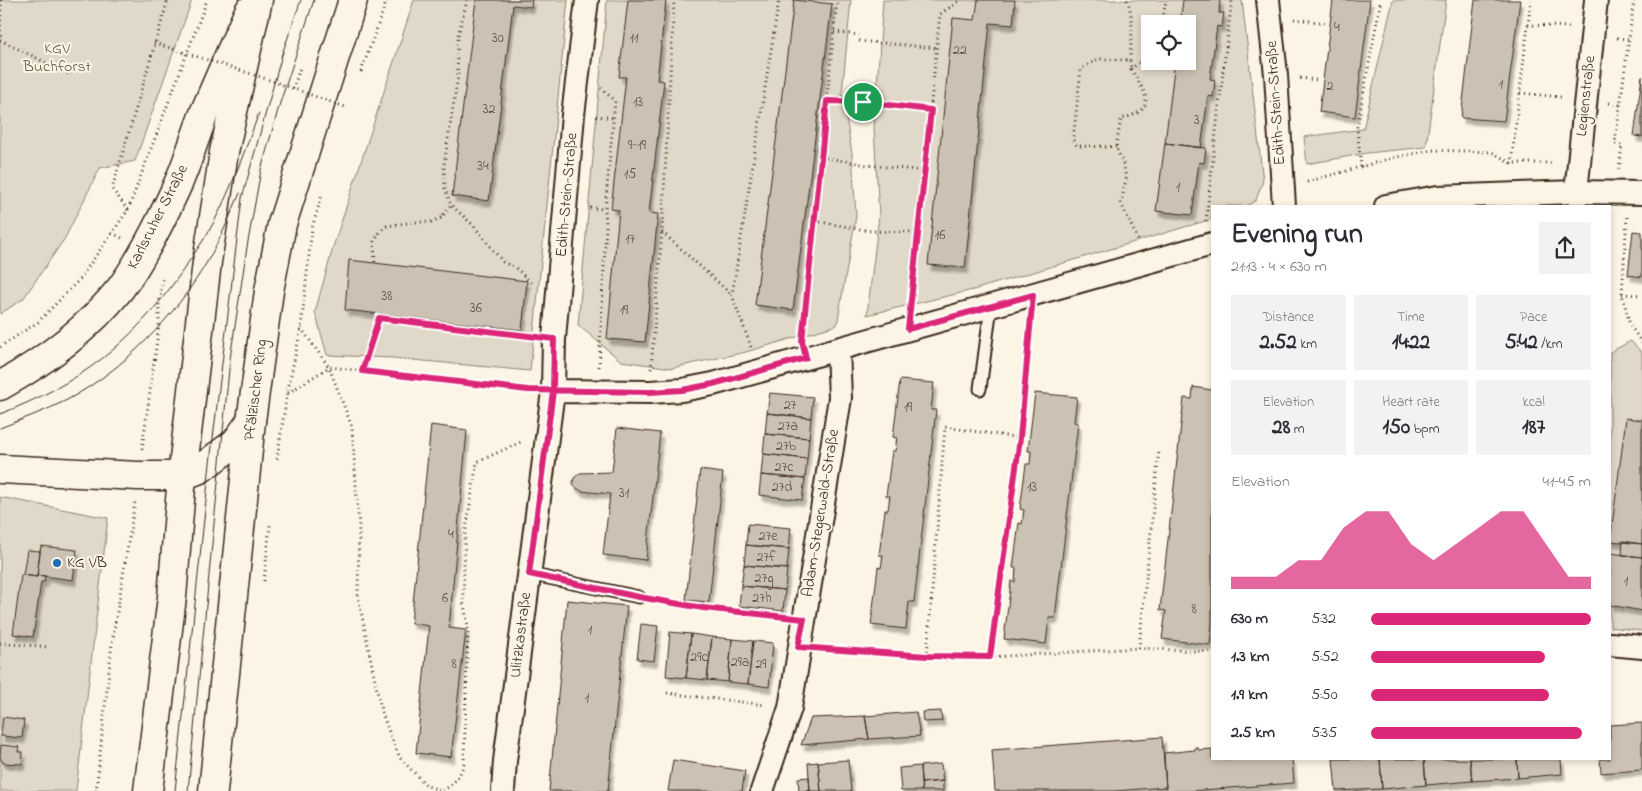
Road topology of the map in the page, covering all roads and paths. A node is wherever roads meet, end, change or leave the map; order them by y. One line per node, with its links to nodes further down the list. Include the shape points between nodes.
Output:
1 (1, 0): 35 (path, via 0,40)
2 (168, 0): 29 (path)
3 (207, 0): 58 (path)
4 (253, 0): 65 (main road, Karlsruher Straße, via 204,113 178,185)
5 (258, 0): 97 (main road, via 224,152 207,262)
6 (352, 0): 91 (main road, Pfälzischer Ring, via 282,224 268,292)
7 (387, 0): 36 (path)
8 (467, 0): 55 (path, via 458,36 458,76 444,165 444,188)
9 (587, 0): 33 (street, Edith-Stein-Straße)
10 (674, 0): 61 (path)
11 (779, 0): 69 (path)
12 (837, 0): 26 (path)
13 (961, 0): 30 (path, via 940,14)
14 (1128, 0): 31 (path, via 1132,27)
15 (1166, 0): 22 (path)
16 (1232, 0): 56 (path)
17 (1381, 0): 48 (path, via 1357,127)
18 (1530, 0): 24 (path)
19 (1596, 0): 25 (street, Legienstraße)
20 (1634, 0): 52 (path, via 1614,144 1622,145)
21 (1269, 8): 23 (path); 54 (street, Edith-Stein-Straße)
22 (1164, 15)
23 (1326, 23)
24 (1528, 25): 25 (path); 37 (path)
25 (1592, 29): 39 (street, Legienstraße)
26 (834, 32): 27 (path); 40 (path)
27 (860, 34)
28 (859, 42): 30 (path)
29 (154, 43): 41 (path, bridge); 58 (path, via 112,189)
30 (937, 48): 42 (path)
31 (1130, 60): 34 (path); 44 (path, via 1098,59 1081,69 1073,140 1077,146)
32 (1141, 61): 34 (path)
33 (579, 67): 73 (street, Edith-Stein-Straße); 87 (path, via 615,101 605,209)
34 (1131, 69): 44 (path, via 1147,95 1141,111 1121,119)
35 (69, 74)
36 (358, 81)
37 (1520, 93): 39 (path); 46 (path)
38 (351, 99): 41 (path)
39 (1585, 100): 47 (street, Legienstraße)
40 (827, 101): 42 (path); 45 (path)
41 (348, 108): 43 (path)
42 (931, 110): 49 (path)
43 (345, 117)
44 (1116, 147): 67 (path, via 1126,179 1122,203)
45 (821, 158): 49 (path); 60 (path)
46 (1512, 163): 47 (path); 48 (path, via 1492,152 1432,150); 53 (path)
47 (1579, 163): 51 (street, Legienstraße)
48 (1361, 167): 54 (path, via 1310,181)
49 (925, 171): 62 (path)
50 (324, 191): 80 (path, via 312,228 301,328)
51 (1576, 192): 52 (street); 53 (street)
52 (1629, 192): 68 (path)
53 (1508, 195): 57 (street, via 1438,197)
54 (1283, 196)
55 (451, 205): 66 (path, via 441,218 431,222 387,226 374,242); 73 (path, via 473,225 503,262 517,269 532,283)
56 (1211, 205)
57 (1392, 205)
58 (128, 210): 63 (path)
59 (1211, 210): 64 (path)
60 (815, 221): 62 (path, via 871,231); 79 (path, via 802,341)
61 (662, 232): 69 (path); 88 (path)
62 (919, 232): 74 (path)
63 (112, 233): 65 (path); 77 (path, via 79,280 38,322)
64 (1208, 246): 67 (street)
65 (145, 250): 83 (main road, Karlsruher Straße, via 120,289 90,322 35,367); 96 (path, via 163,274)
66 (375, 262)
67 (1148, 263): 70 (street)
68 (1622, 294): 71 (path); 76 (path, via 1630,325)
69 (732, 295): 82 (path)
70 (1033, 295): 72 (street); 93 (path)
71 (1642, 295)
72 (991, 306): 74 (street); 84 (lane)
73 (556, 314): 75 (street, Edith-Stein-Straße)
74 (908, 329): 78 (street)
75 (554, 339): 81 (path, via 379,318); 86 (street, Edith-Stein-Straße)
76 (1642, 343)
77 (0, 347)
78 (838, 349): 79 (street); 100 (street, Adam-Stegerwald-Straße, via 840,398)
79 (806, 358): 82 (street)
80 (329, 367): 81 (path); 89 (path); 112 (path, via 352,427 359,527 358,596 381,710 400,758)
81 (362, 371): 85 (path)
82 (759, 371): 88 (street, via 682,390)
83 (0, 386)
84 (980, 388)
85 (528, 390): 86 (path); 90 (path)
86 (553, 391): 87 (street); 98 (street, Ulitzkastraße)
87 (598, 391): 88 (street)
88 (650, 392)
89 (287, 394)
90 (527, 398)
91 (251, 421): 97 (main road, via 236,442 200,469); 115 (main road, Pfälzischer Ring)
92 (524, 432): 112 (path, via 523,441 477,462 465,535 463,600 468,626 464,764 461,774 443,791)
93 (1020, 438): 108 (path, via 945,427); 109 (path)
94 (1159, 452): 106 (path)
95 (0, 470): 96 (main road)
96 (138, 476): 97 (main road); 113 (path, via 112,643)
97 (182, 476): 114 (main road, via 172,597)
98 (529, 574): 99 (lane); 117 (street, Ulitzkastraße)
99 (639, 597): 100 (path)
100 (804, 619): 104 (street, Adam-Stegerwald-Straße)
101 (0, 643): 103 (path)
102 (1611, 644): 105 (street)
103 (49, 647)
104 (798, 647): 108 (path); 111 (street, Adam-Stegerwald-Straße)
105 (1642, 647)
106 (1139, 648): 107 (path); 109 (path)
107 (1211, 652)
108 (927, 656): 109 (path)
109 (990, 657)
110 (667, 693): 111 (path)
111 (790, 708): 118 (street, Adam-Stegerwald-Straße)
112 (427, 786): 116 (path)
113 (96, 791)
114 (148, 791)
115 (213, 791)
116 (426, 791)
117 (503, 791)
118 (762, 791)

